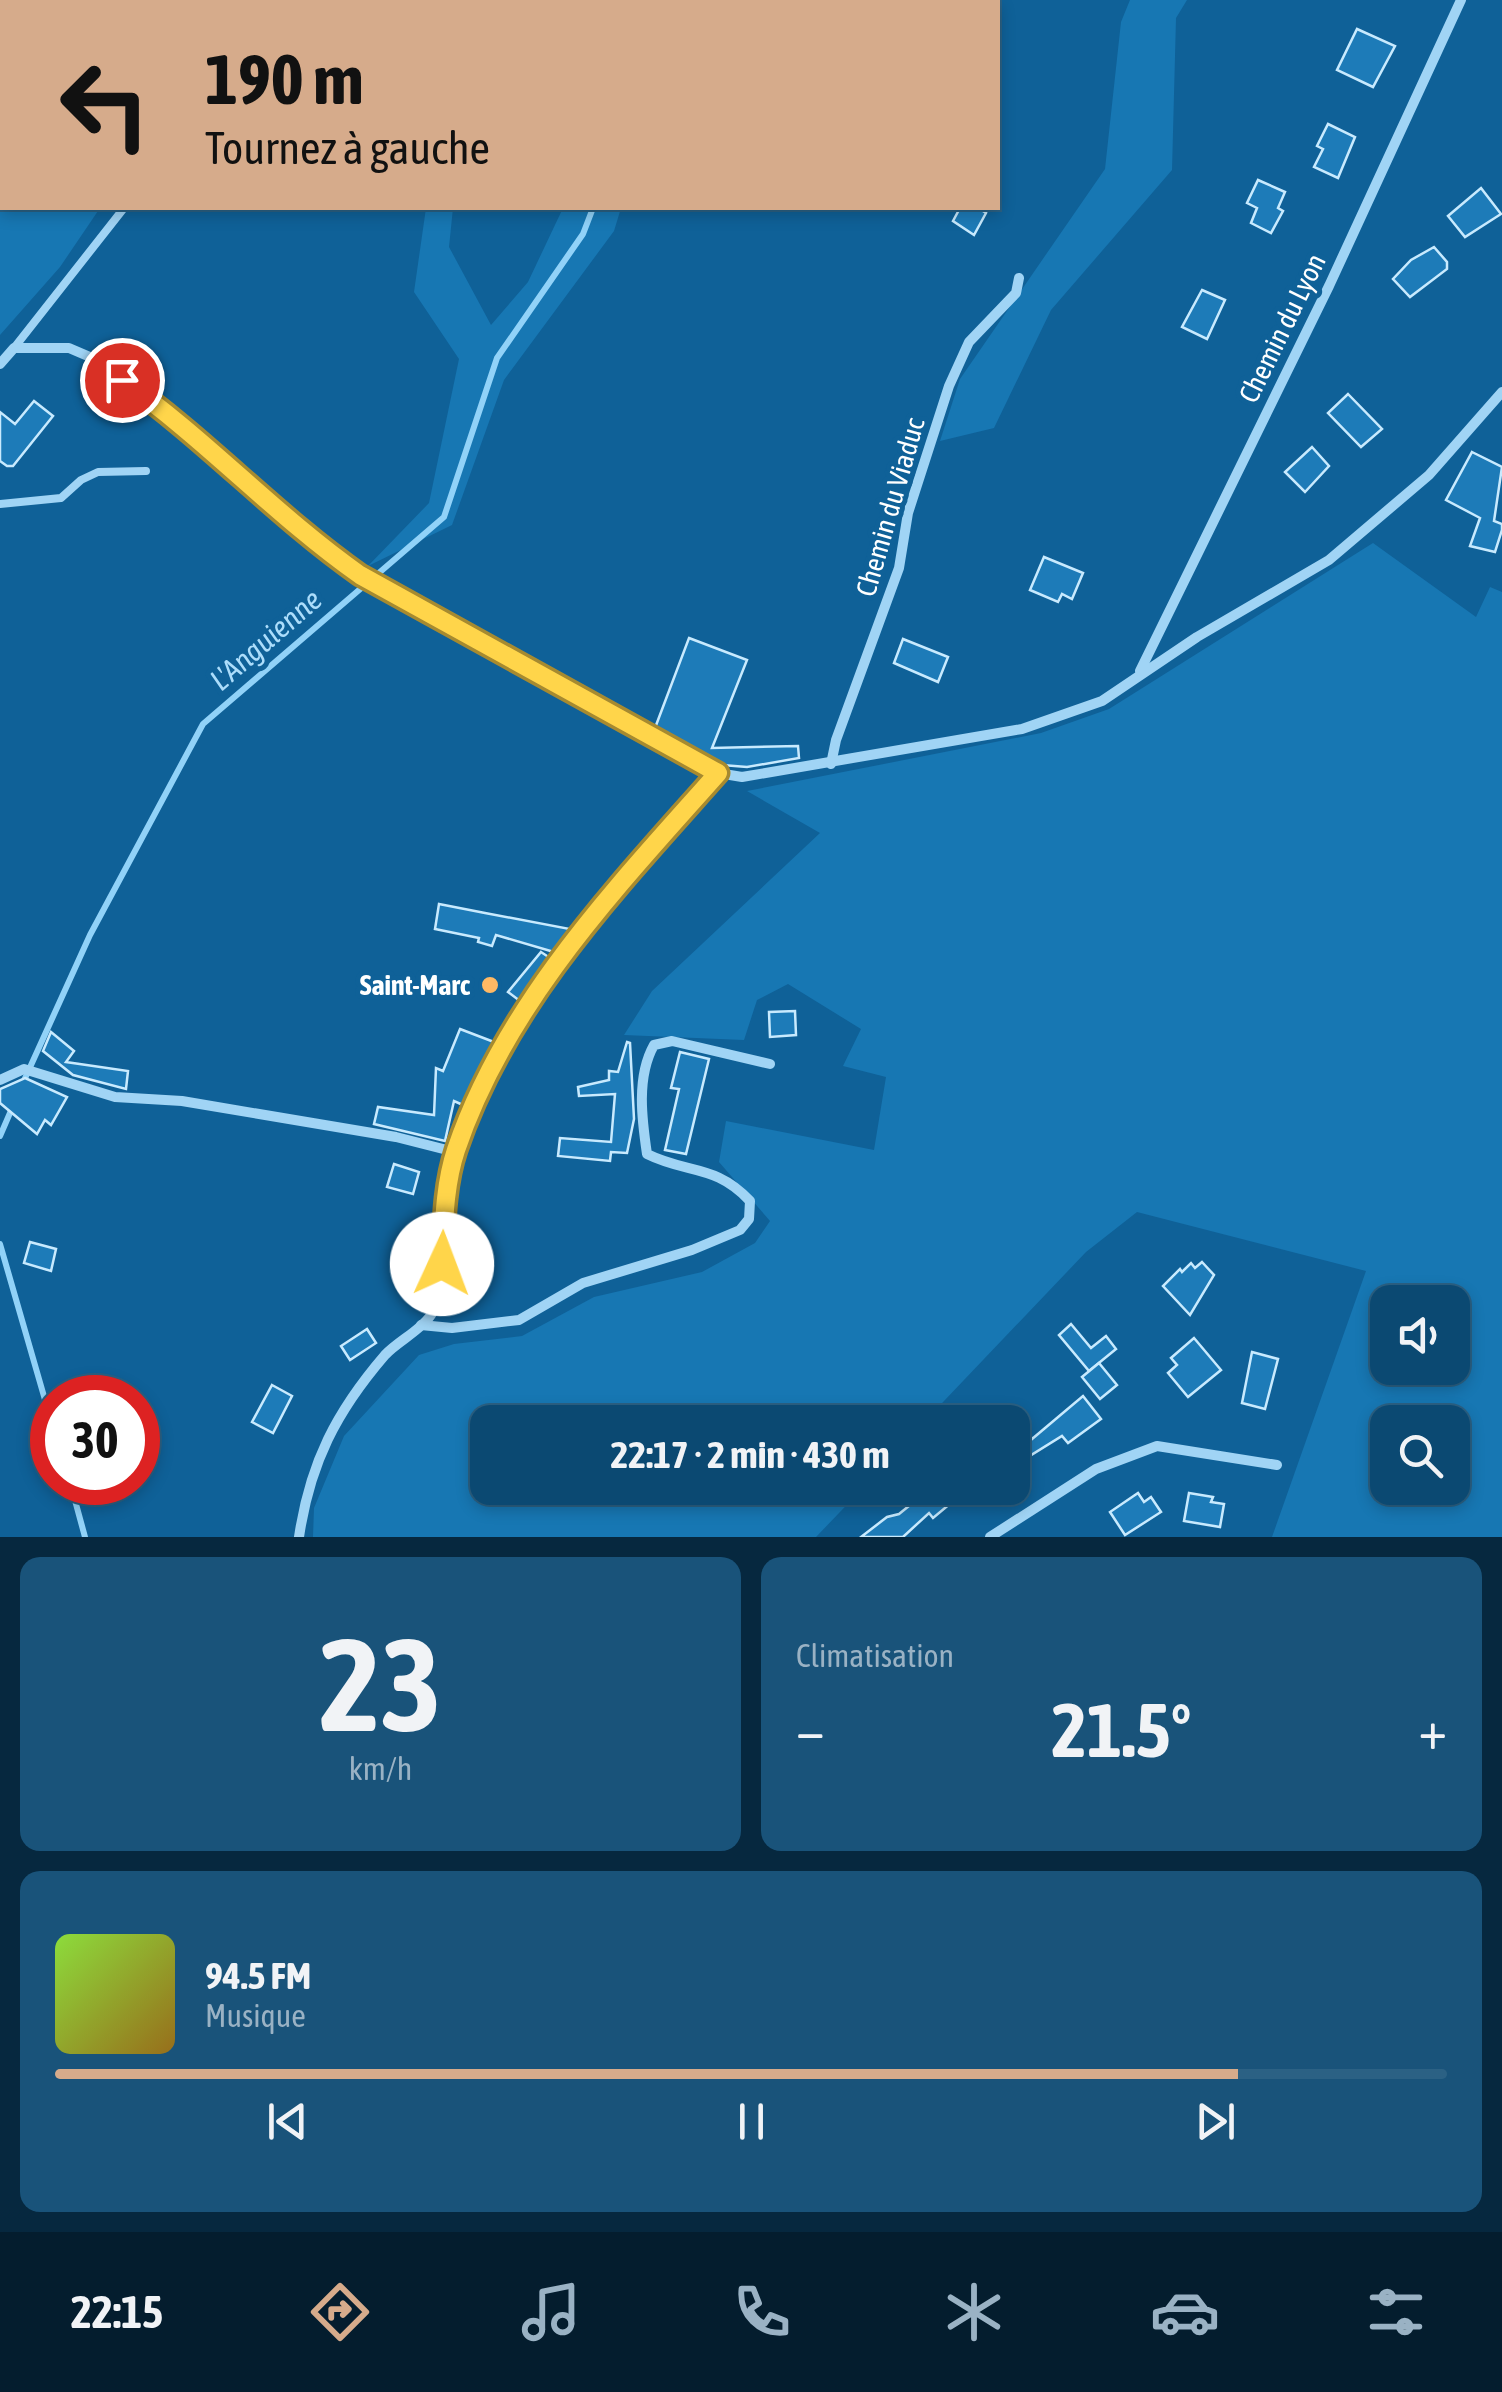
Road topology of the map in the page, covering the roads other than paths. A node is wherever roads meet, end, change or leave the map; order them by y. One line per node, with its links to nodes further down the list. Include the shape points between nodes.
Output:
1 (1461, 0): 9 (street, Chemin du Lyon)
2 (122, 210): 4 (lane)
3 (1019, 278): 10 (street, Chemin du Viaduc, via 1016,293 969,342 949,386 908,513 899,568)
4 (14, 348): 5 (street); 11 (street, via 69,348 90,357 154,402 309,540 360,575)
5 (0, 364)
6 (1502, 392): 9 (street, via 1429,475 1329,560)
7 (146, 471): 8 (lane, via 98,472 61,498)
8 (0, 504)
9 (1138, 674): 10 (street, via 1102,701 1050,721)
10 (831, 764): 11 (street, via 742,778)
11 (718, 773): 14 (street, via 573,938 480,1091)
12 (770, 1064): 15 (street, via 672,1042 654,1046 647,1057 641,1116 647,1154 734,1184 750,1201 740,1230 583,1283 519,1320)
13 (0, 1080): 14 (street, via 30,1070 115,1097 182,1101)
14 (455, 1152): 15 (street, via 444,1203 440,1294)
15 (420, 1325): 17 (street, via 387,1353 328,1432 306,1490)
16 (1277, 1465): 18 (street, via 1157,1446 1096,1470)
17 (299, 1537)
18 (990, 1537)

